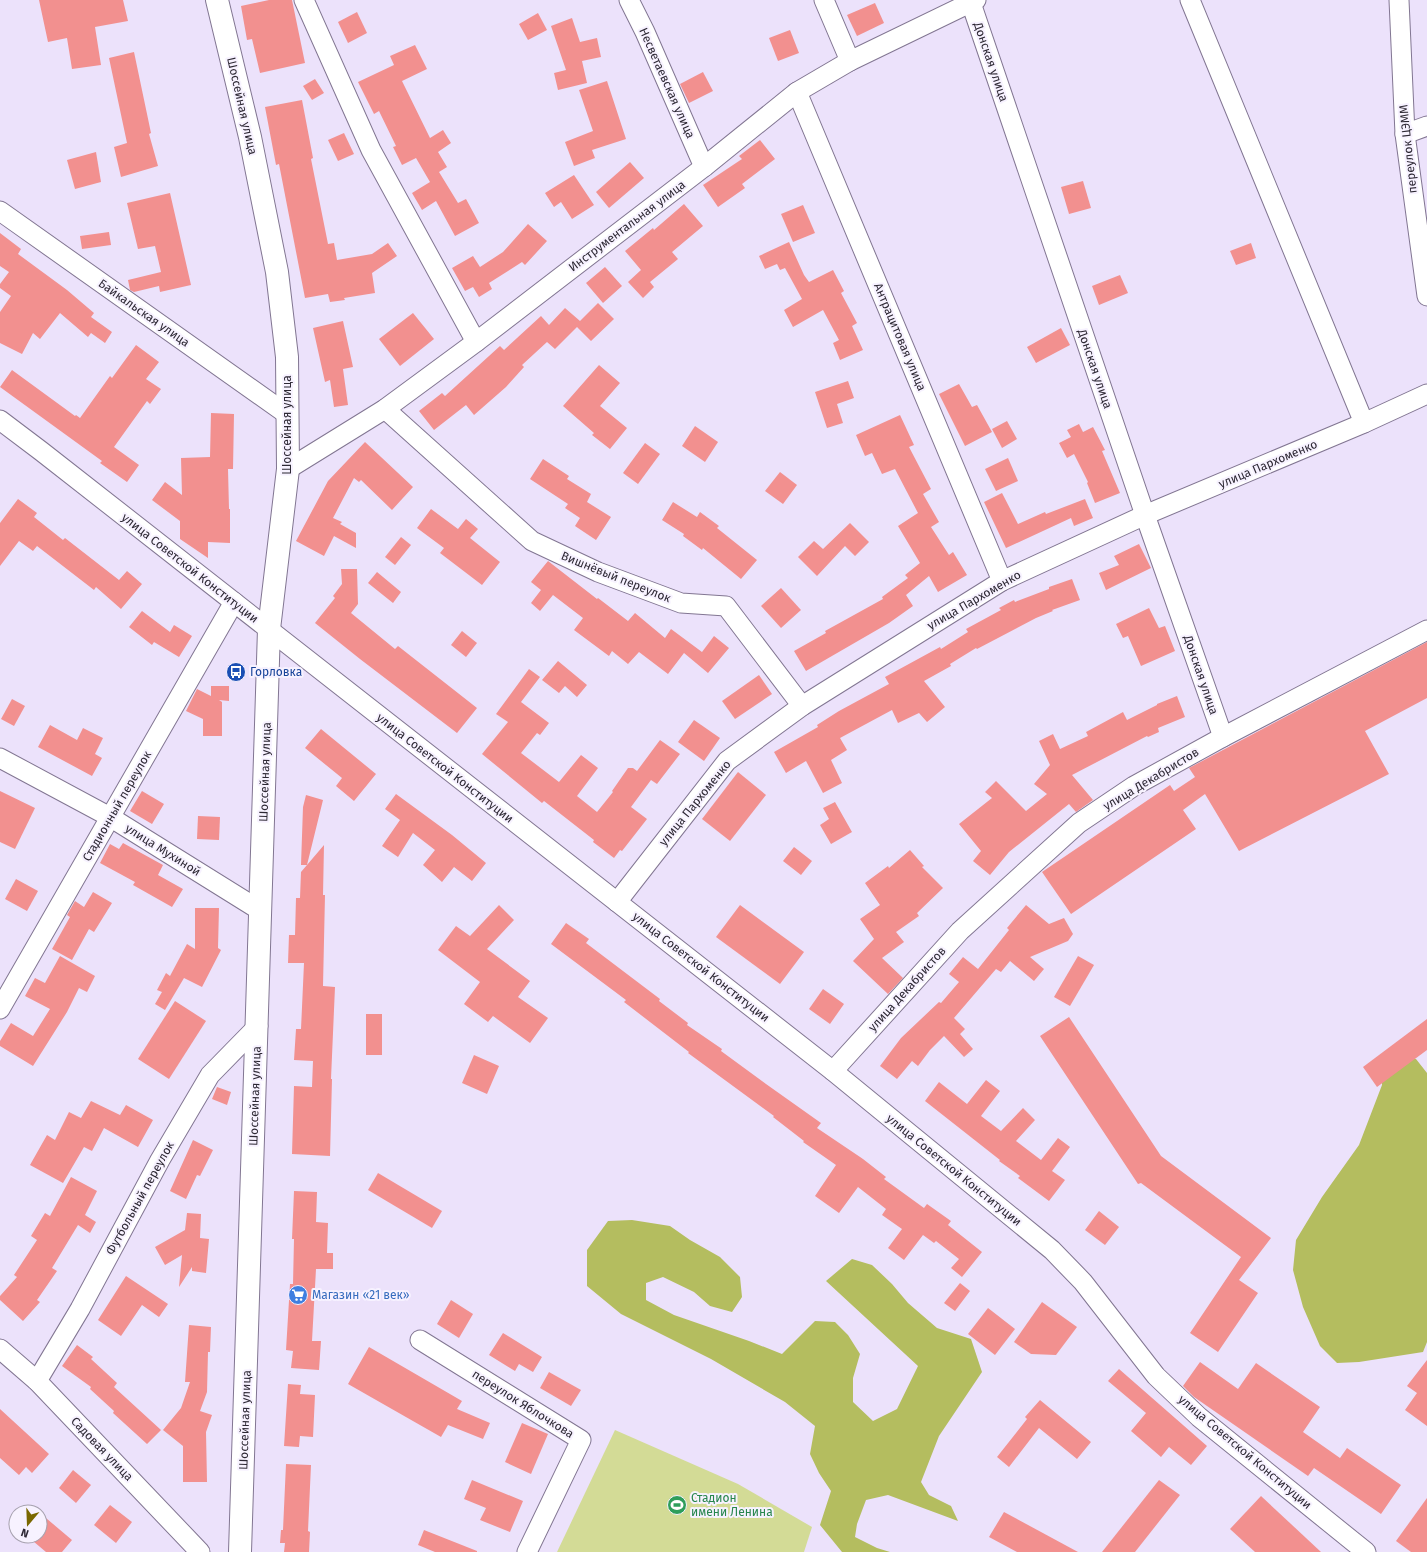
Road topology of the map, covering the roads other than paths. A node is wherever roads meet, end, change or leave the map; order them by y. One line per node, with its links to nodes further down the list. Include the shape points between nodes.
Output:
1 (217, 0): 18 (street, Шоссейная улица, via 250,137 277,272 287,357)
2 (304, 0): 15 (street, via 371,150)
3 (629, 0): 12 (street, Несветаевская улица)
4 (824, 0): 8 (street)
5 (1190, 0): 20 (street)
6 (1399, 0): 11 (street, переулок ЦЭММ)
7 (972, 1): 8 (street, Инструментальная улица); 22 (street, Донская улица)
8 (850, 61): 9 (street, Инструментальная улица)
9 (797, 92): 12 (street, Инструментальная улица); 23 (street, Антрацитовая улица)
10 (1427, 126): 11 (street)
11 (1404, 134): 14 (street, переулок ЦЭММ)
12 (704, 167): 15 (street, Инструментальная улица)
13 (0, 211): 18 (street, Байкальская улица)
14 (1427, 296)
15 (476, 342): 17 (street, Инструментальная улица)
16 (1427, 394): 20 (street, улица Пархоменко)
17 (385, 409): 21 (street, Инструментальная улица); 27 (street, Вишнёвый переулок, via 532,541 598,572 681,603 726,606)
18 (288, 415): 21 (street, Шоссейная улица)
19 (0, 420): 24 (street, улица Советской Конституции)
20 (1364, 423): 22 (street, улица Пархоменко)
21 (288, 469): 25 (street, Шоссейная улица)
22 (1145, 515): 23 (street, улица Пархоменко); 28 (street, Донская улица)
23 (1002, 581): 27 (street, улица Пархоменко)
24 (234, 602): 25 (street, улица Советской Конституции); 30 (street, Стадионный переулок)
25 (269, 630): 31 (street, улица Советской Конституции); 32 (street, Шоссейная улица)
26 (1427, 630): 28 (street, улица Декабристов)
27 (802, 706): 31 (street, улица Пархоменко, via 727,761)
28 (1223, 737): 35 (street, улица Декабристов, via 1134,786 1078,823 960,931)
29 (0, 758): 30 (street, улица Мухиной)
30 (110, 817): 32 (street, улица Мухиной); 33 (street, Стадионный переулок)
31 (617, 902): 35 (street, улица Советской Конституции)
32 (261, 911): 34 (street, Шоссейная улица)
33 (0, 1009)
34 (258, 1026): 38 (street, Футбольный переулок, via 210,1074 160,1160 80,1309); 40 (street, Шоссейная улица)
35 (833, 1071): 42 (street, улица Советской Конституции, via 1052,1250 1083,1282 1156,1376 1199,1417)
36 (420, 1340): 41 (street, переулок Яблочкова, via 581,1440)
37 (0, 1348): 38 (street, Садовая улица)
38 (37, 1381): 39 (street, Садовая улица)
39 (200, 1552)
40 (240, 1552)
41 (527, 1552)
42 (1366, 1552)

